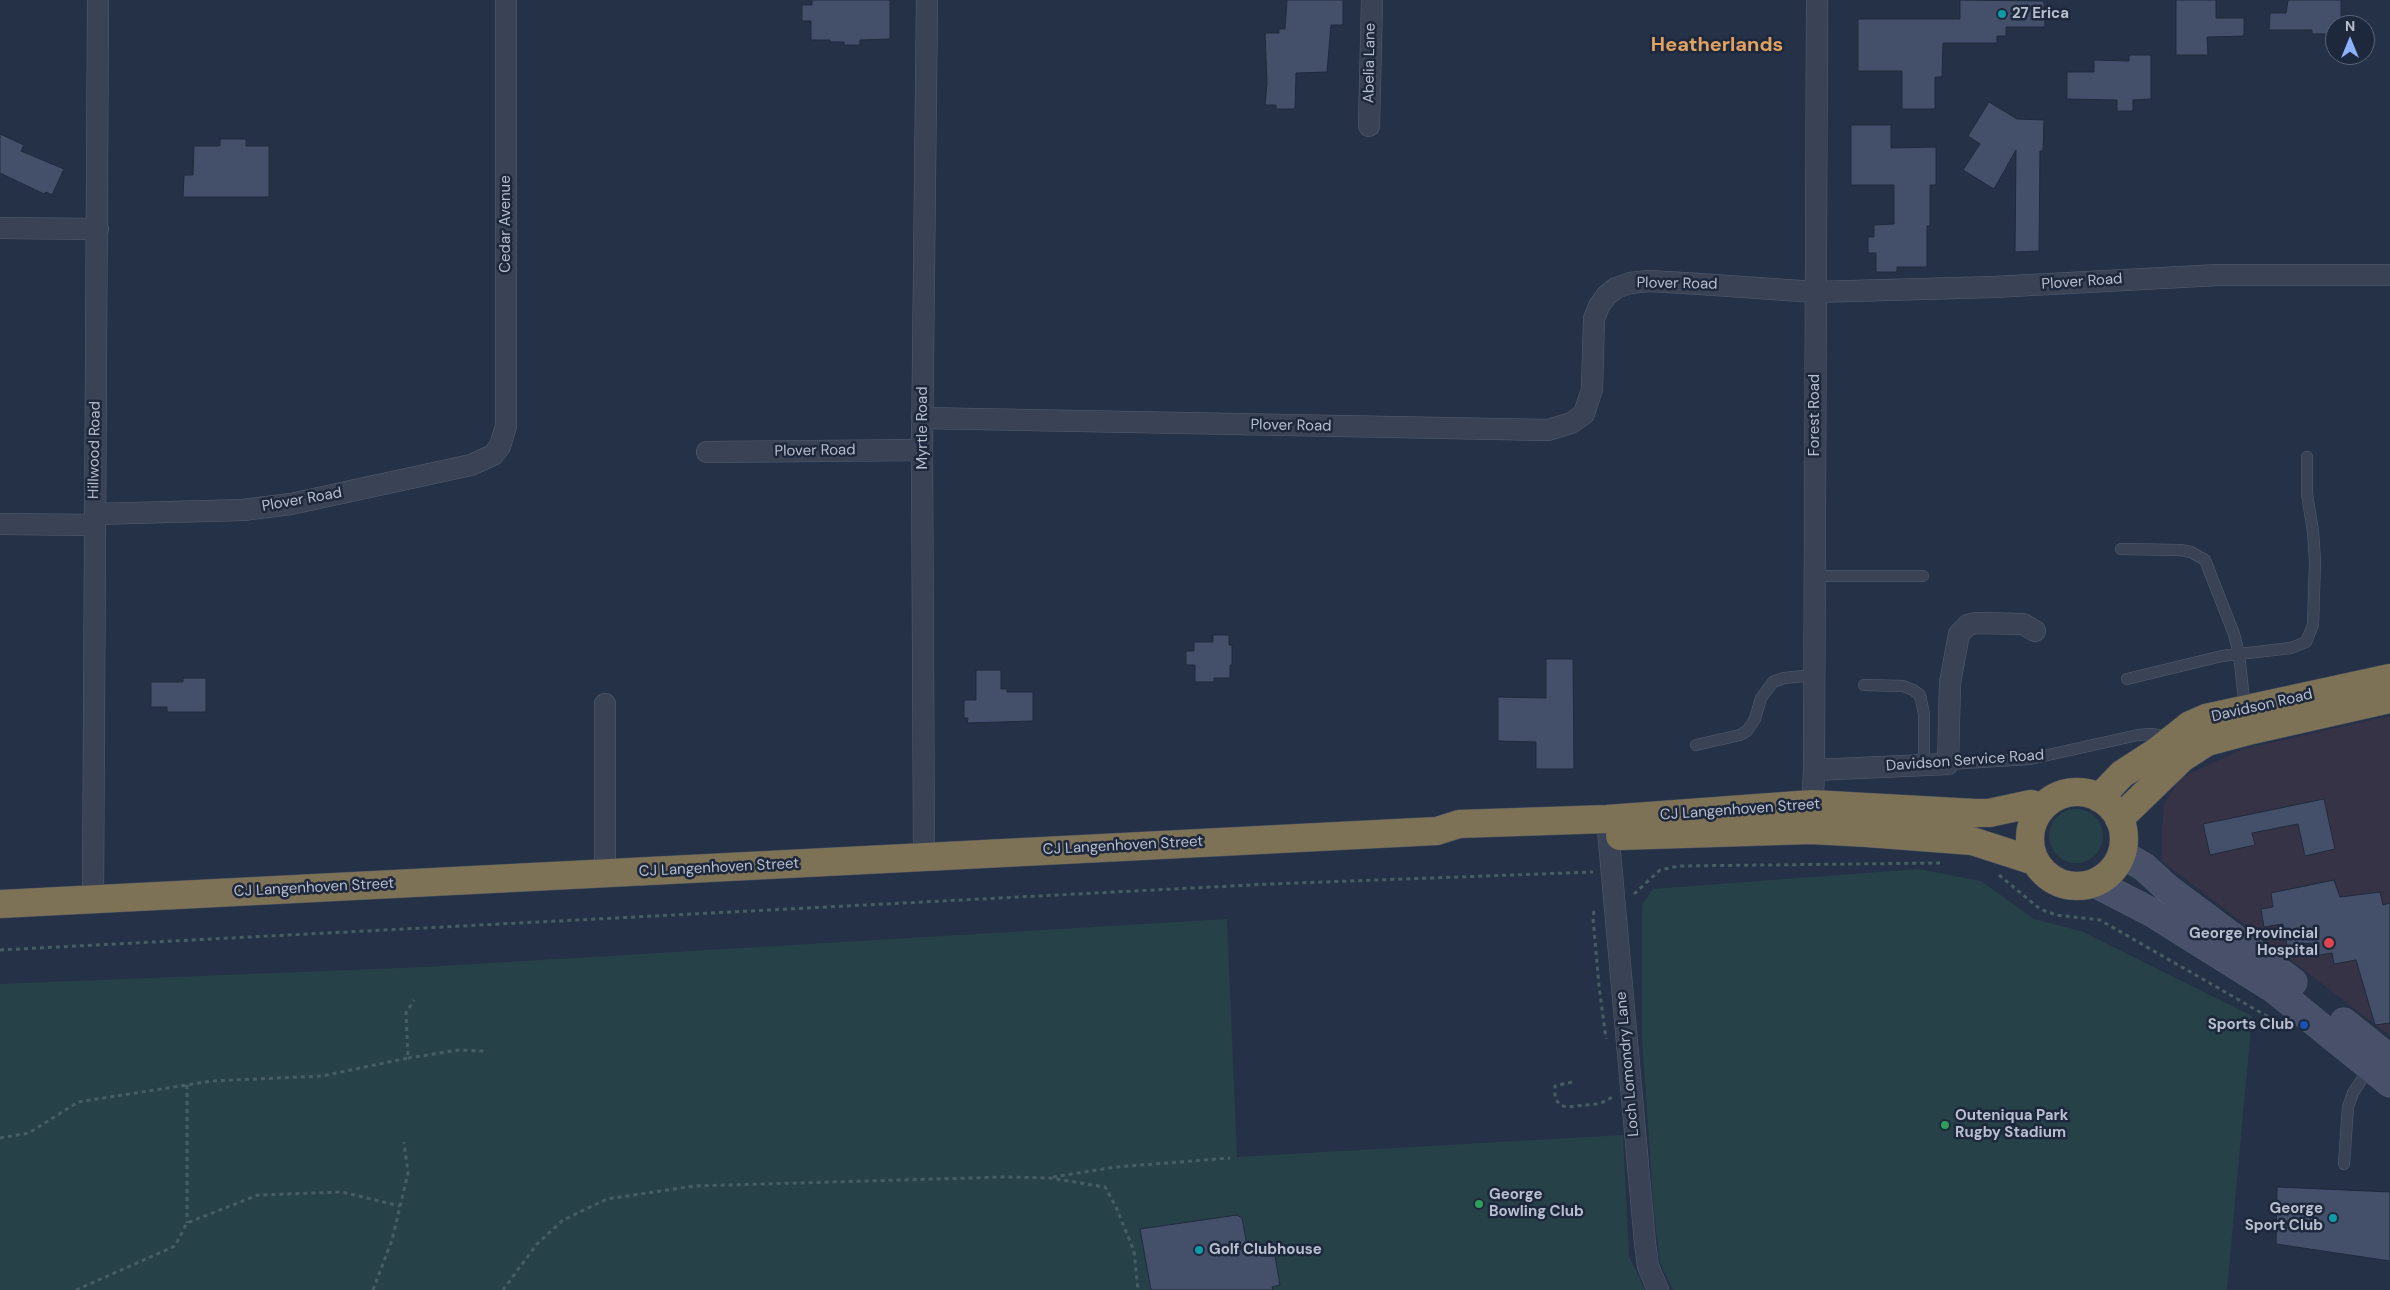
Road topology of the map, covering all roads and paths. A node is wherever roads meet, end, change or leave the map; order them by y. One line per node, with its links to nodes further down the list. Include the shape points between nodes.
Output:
1 (98, 0): 8 (street, Hillwood Road)
2 (506, 0): 12 (street, Cedar Avenue, via 506,426)
3 (927, 0): 11 (street, Myrtle Road)
4 (1372, 0): 6 (street, Abelia Lane)
5 (1816, 0): 10 (street, Forest Road)
6 (1369, 126)
7 (0, 228): 8 (street)
8 (98, 229): 16 (street, Hillwood Road)
9 (2390, 275): 10 (street, Plover Road, via 2210,275 1994,287)
10 (1815, 292): 11 (street, Plover Road, via 1649,281 1616,288 1599,306 1594,319 1592,389 1584,414 1571,423 1548,430); 19 (street, Forest Road)
11 (922, 418): 13 (street, Myrtle Road)
12 (500, 446): 16 (street, Plover Road, via 493,455 471,465 291,504)
13 (922, 450): 14 (street, Plover Road); 41 (street, Myrtle Road)
14 (707, 452)
15 (2307, 457): 22 (lane, via 2307,494 2315,562 2311,634 2299,646)
16 (94, 519): 17 (street, Plover Road); 49 (street, Hillwood Road)
17 (0, 524)
18 (2121, 548): 22 (lane, via 2180,550 2205,560 2226,608)
19 (1814, 576): 20 (lane); 23 (street, Forest Road)
20 (1923, 576)
21 (2035, 631): 32 (street, via 2022,624 1976,623 1968,625 1959,634 1950,683)
22 (2239, 654): 25 (lane); 29 (lane)
23 (1814, 675): 31 (lane, via 1773,682 1761,698 1752,726 1747,731); 34 (street, Forest Road)
24 (2390, 678): 29 (highway, Davidson Road)
25 (2127, 680)
26 (1864, 685): 33 (lane, via 1903,686 1920,696 1924,714)
27 (2390, 699): 38 (highway, Davidson Road, via 2207,742 2182,758)
28 (605, 704): 45 (street)
29 (2245, 709): 30 (highway, Davidson Road, via 2206,718)
30 (2173, 737): 32 (lane, Davidson Service Road, via 2138,735 2030,759); 35 (highway, Davidson Road, via 2122,774)
31 (1696, 745)
32 (1948, 764): 33 (street, Davidson Service Road)
33 (1924, 765): 34 (street, Davidson Service Road)
34 (1814, 770): 37 (street, Forest Road)
35 (2099, 798): 36 (highway, via 2082,792 2064,794); 38 (highway, via 2114,810)
36 (2042, 807): 37 (highway, CJ Langenhoven Street, via 2032,804 1975,814); 42 (highway, via 2029,832)
37 (1812, 817): 39 (highway, CJ Langenhoven Street); 42 (highway, CJ Langenhoven Street, via 1962,840)
38 (2119, 819): 40 (highway, via 2124,832)
39 (1608, 828): 41 (highway, CJ Langenhoven Street, via 1514,839 1450,837 1437,831); 73 (street, Loch Lomondry Lane, via 1645,1243 1648,1266)
40 (2122, 854): 47 (highway, via 2112,872); 58 (street, via 2144,867 2167,888 2258,955)
41 (924, 857): 45 (highway, CJ Langenhoven Street)
42 (2034, 861): 47 (highway, via 2045,875 2060,884 2078,887)
43 (1944, 863): 48 (path, via 1679,866 1660,870)
44 (1994, 872): 54 (path, via 2040,909 2056,915 2100,920)
45 (605, 874): 49 (highway, CJ Langenhoven Street)
46 (1597, 879): 52 (path, via 1595,873 1587,871 1279,884)
47 (2095, 883): 58 (street, via 2151,912 2274,989)
48 (1630, 898)
49 (93, 900): 50 (highway, CJ Langenhoven Street)
50 (0, 904)
51 (1595, 907): 55 (path, via 1593,918)
52 (0, 950)
53 (414, 1000): 57 (path, via 406,1013)
54 (2276, 1022)
55 (1606, 1042)
56 (484, 1051): 57 (path, via 459,1050)
57 (408, 1058): 60 (path, via 322,1076)
58 (2376, 1062): 65 (lane, via 2348,1107)
59 (1572, 1082): 61 (path, via 1555,1086 1555,1098 1560,1105 1566,1107 1607,1101)
60 (187, 1085): 62 (path, via 78,1102 29,1133); 68 (path)
61 (1615, 1091)
62 (0, 1138)
63 (404, 1142): 67 (path, via 408,1173)
64 (1230, 1158): 66 (path, via 1116,1167)
65 (2344, 1164)
66 (1050, 1178): 71 (path, via 1004,1176 694,1186 607,1199 562,1220 537,1244); 72 (path, via 1105,1187 1134,1251)
67 (400, 1206): 68 (path, via 342,1192 258,1195); 70 (path, via 392,1240)
68 (187, 1223): 69 (path, via 175,1246)
69 (76, 1290)
70 (373, 1290)
71 (503, 1290)
72 (1138, 1290)
73 (1658, 1290)

